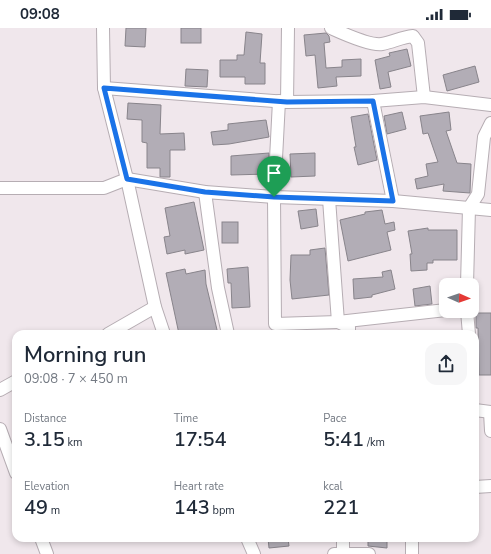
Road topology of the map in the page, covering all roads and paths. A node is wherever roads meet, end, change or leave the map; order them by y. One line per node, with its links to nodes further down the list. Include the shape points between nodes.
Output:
1 (104, 28): 5 (street)
2 (288, 28): 8 (street)
3 (331, 28): 4 (street, via 348,36 381,44)
4 (404, 33): 6 (street, via 413,36 418,43)
5 (104, 88): 8 (street); 11 (street)
6 (424, 97): 7 (street); 9 (street)
7 (373, 101): 8 (street); 16 (street)
8 (283, 102): 14 (street)
9 (491, 105)
10 (491, 123): 17 (street, via 484,138 478,194)
11 (127, 179): 12 (street, via 104,188); 13 (street); 20 (street)
12 (0, 188)
13 (205, 192): 14 (street); 26 (street, via 218,288)
14 (274, 197): 15 (street); 23 (street, via 275,324)
15 (330, 199): 16 (street); 23 (street)
16 (393, 201): 17 (street)
17 (469, 208): 18 (street); 19 (street)
18 (491, 210)
19 (467, 278)
20 (155, 307): 24 (street); 25 (street)
21 (439, 311): 23 (street)
22 (468, 318): 28 (street)
23 (338, 322): 27 (street, via 349,327)
24 (115, 330)
25 (163, 330)
26 (227, 330)
27 (349, 330)
28 (469, 330)
29 (12, 383): 30 (street)
30 (0, 390)
31 (479, 411): 32 (street)
32 (490, 412): 34 (street)
33 (0, 429): 35 (street)
34 (491, 431)
35 (12, 462)
36 (491, 486): 37 (street)
37 (479, 487)
38 (42, 542): 43 (street)
39 (249, 542): 44 (street)
40 (342, 542): 42 (street)
41 (412, 542): 46 (street)
42 (338, 553): 45 (street)
43 (47, 554)
44 (254, 554)
45 (368, 554)
46 (412, 554)

